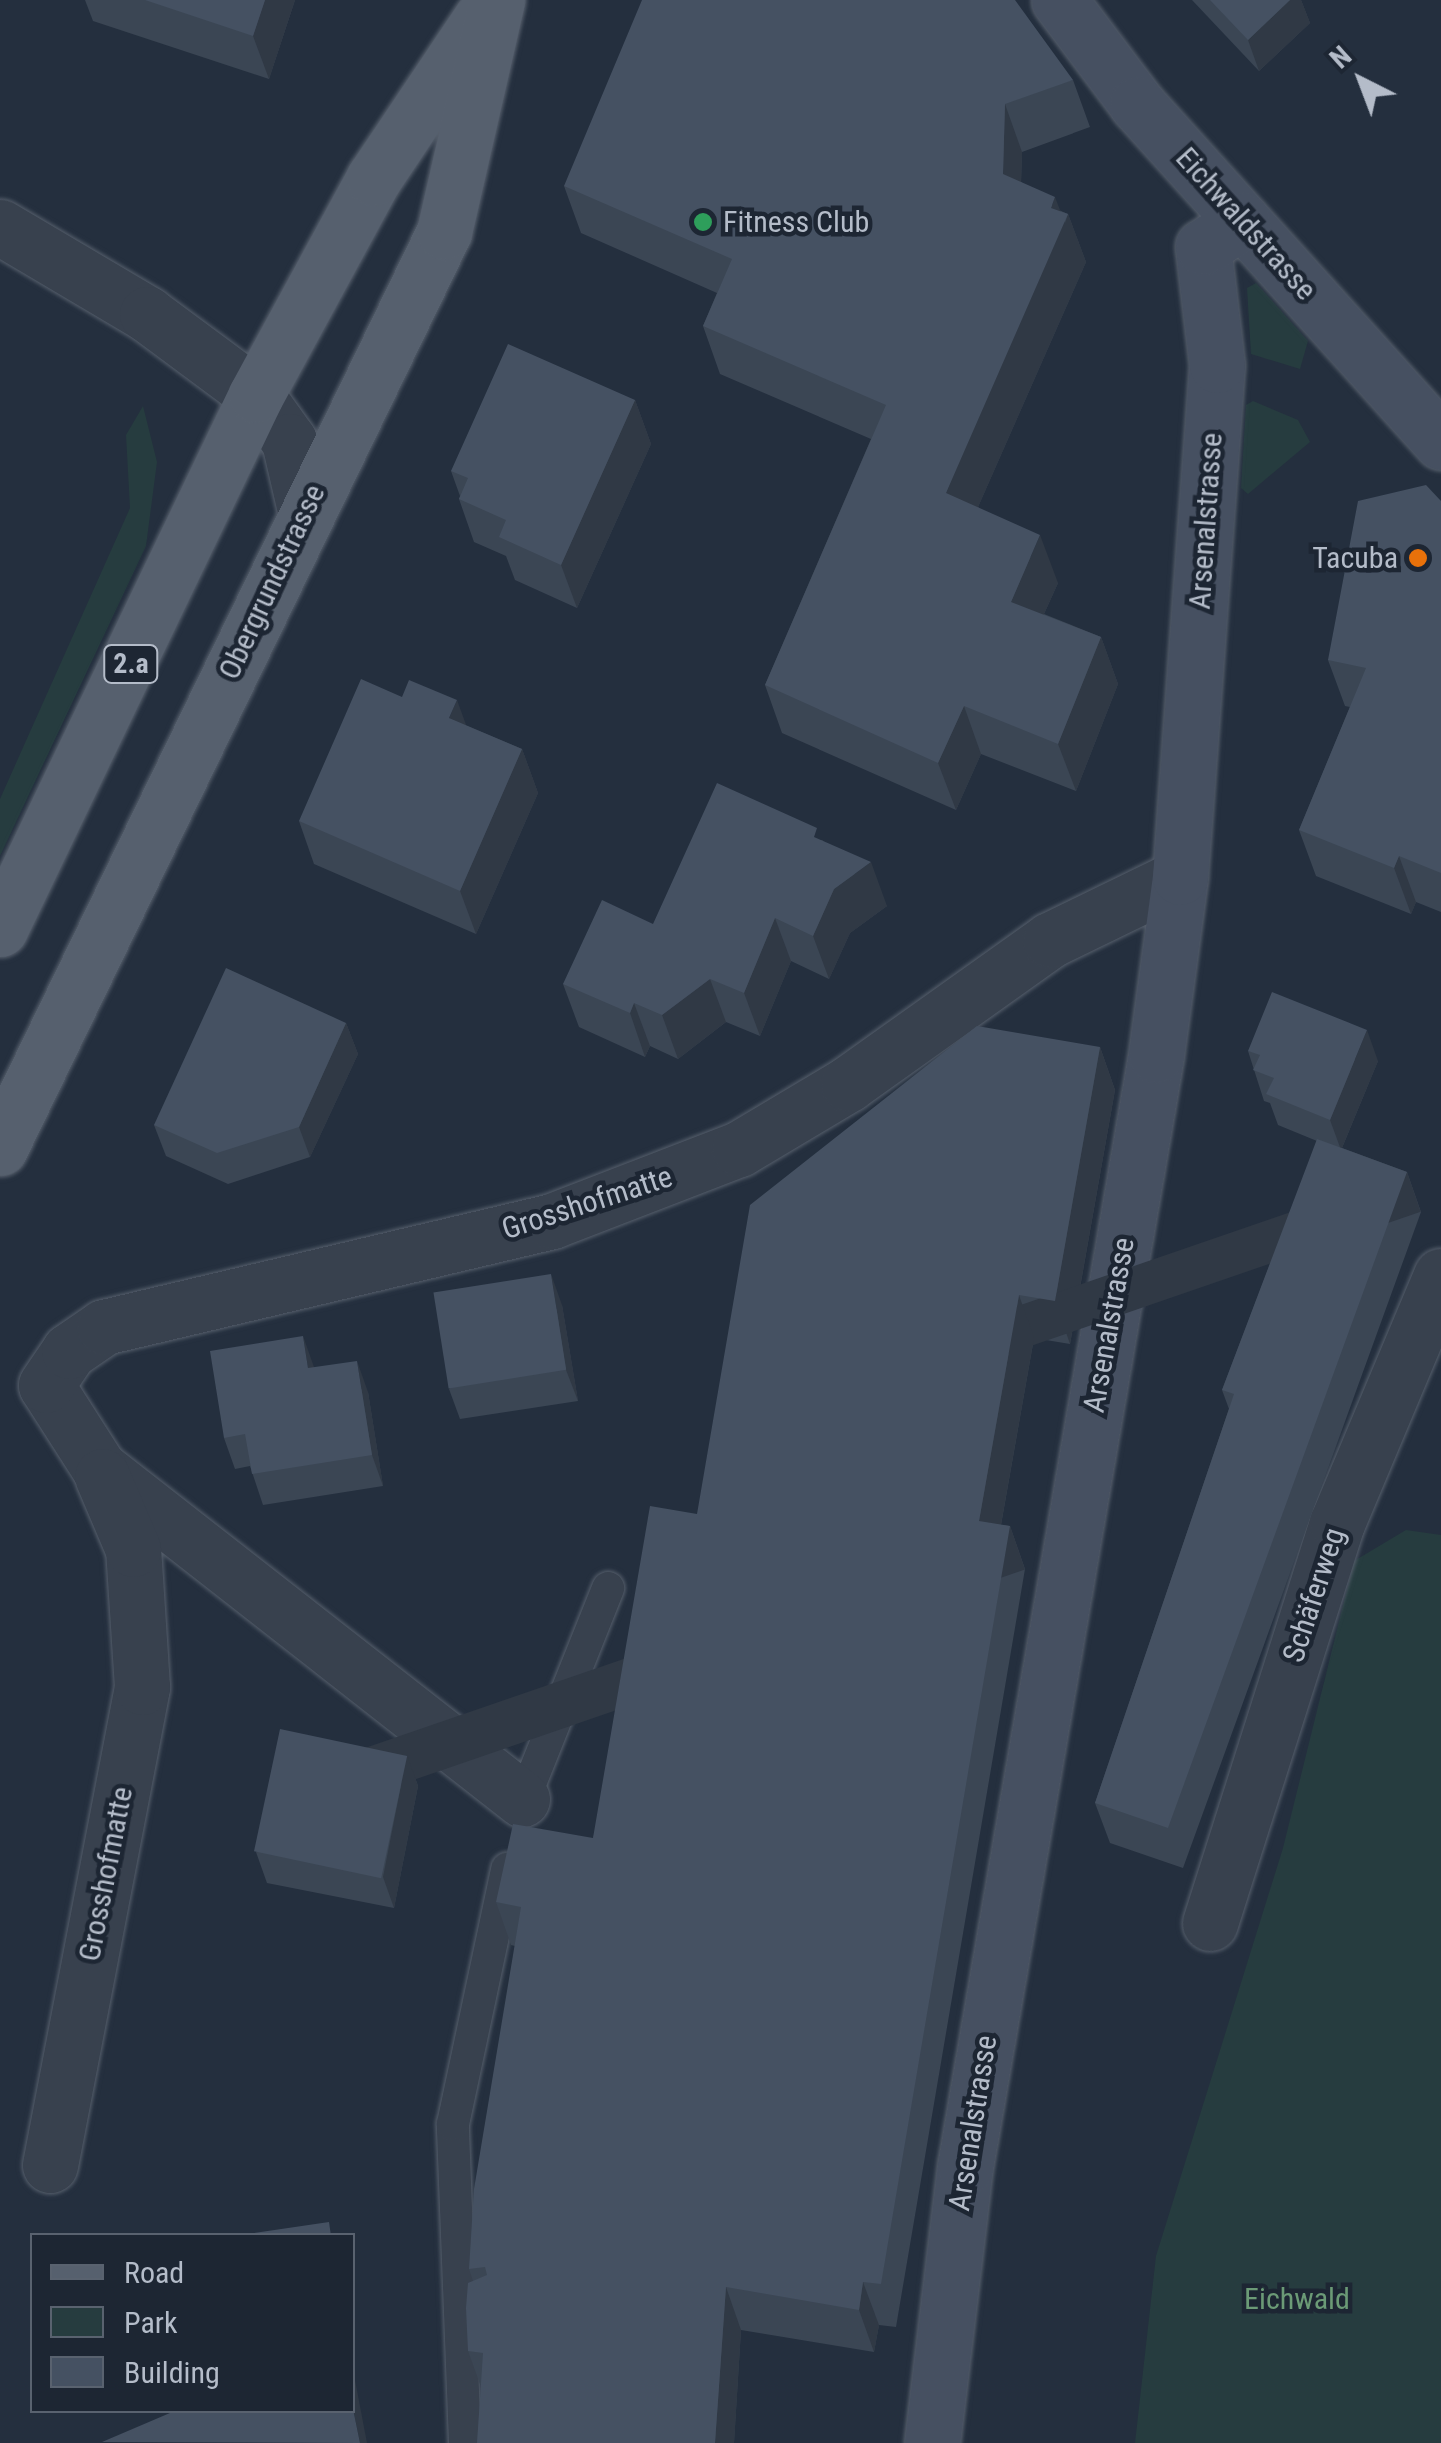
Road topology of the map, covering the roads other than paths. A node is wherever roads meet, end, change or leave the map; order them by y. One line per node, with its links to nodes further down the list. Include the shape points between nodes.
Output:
1 (495, 0): 5 (main road, Obergrundstrasse / 2.a, via 374,178); 7 (main road, Obergrundstrasse / 2.a, via 444,232)
2 (1059, 0): 3 (street, Eichwaldstrasse, via 1138,104)
3 (1242, 221): 6 (street, Eichwaldstrasse); 8 (street, Arsenalstrasse, via 1203,247 1216,366)
4 (0, 227): 5 (street, via 147,314)
5 (256, 395): 7 (street, via 289,441); 9 (main road, Obergrundstrasse / 2.a)
6 (1441, 442)
7 (305, 510): 10 (main road, Obergrundstrasse / 2.a)
8 (1180, 877): 12 (street, Grosshofmatte, via 1050,940 848,1084 739,1149 552,1220 104,1327 69,1351 46,1385); 18 (street, Arsenalstrasse, via 1156,1055 965,2167)
9 (0, 929)
10 (0, 1148)
11 (1441, 1276): 15 (street, Schäferweg, via 1337,1523)
12 (99, 1468): 14 (street, Grosshofmatte); 16 (street, Grosshofmatte, via 134,1549 142,1687)
13 (608, 1588): 14 (lane)
14 (522, 1799): 17 (lane, via 453,2124)
15 (1210, 1923)
16 (50, 2164)
17 (465, 2443)
18 (932, 2443)

